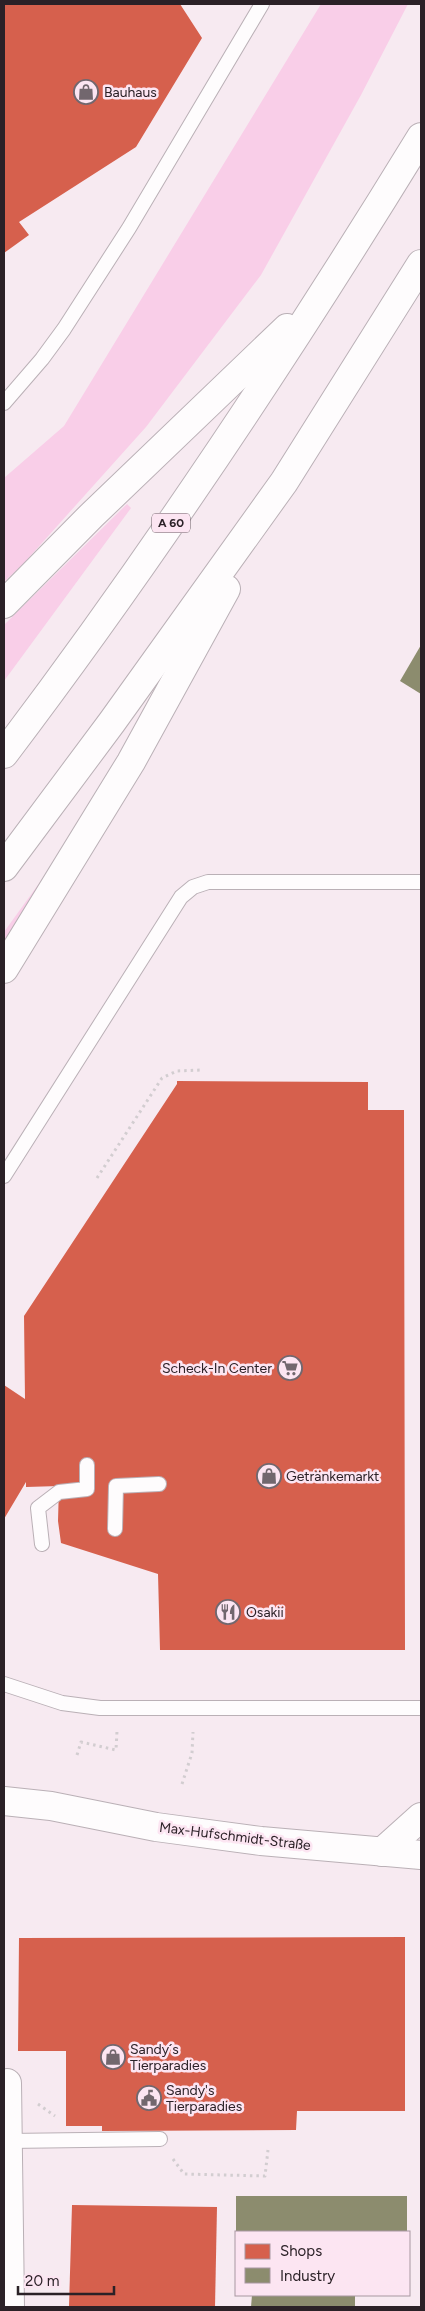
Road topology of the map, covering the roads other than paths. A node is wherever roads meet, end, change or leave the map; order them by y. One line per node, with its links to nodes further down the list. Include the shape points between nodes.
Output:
1 (262, 4): 5 (lane, via 129,228 42,359)
2 (421, 137): 4 (main road, A 60)
3 (421, 264): 6 (main road)
4 (329, 286): 7 (main road); 8 (main road, A 60, via 175,517 76,659)
5 (4, 402)
6 (284, 482): 9 (main road); 11 (main road, via 131,762)
7 (4, 604)
8 (4, 754)
9 (4, 867)
10 (421, 882): 12 (lane, via 208,882 193,887 181,897)
11 (4, 969)
12 (4, 1176)
13 (87, 1465): 16 (lane, via 87,1489 58,1492 38,1508)
14 (159, 1484): 15 (lane, via 116,1486)
15 (115, 1529)
16 (42, 1544)
17 (4, 1684): 18 (lane, via 62,1704 119,1709)
18 (421, 1708)
19 (4, 1788): 21 (main road, Max-Hufschmidt-Straße)
20 (4, 1801): 21 (main road, Max-Hufschmidt-Straße)
21 (51, 1806): 23 (main road, Max-Hufschmidt-Straße, via 168,1829)
22 (421, 1817): 23 (main road)
23 (382, 1852): 24 (main road, Max-Hufschmidt-Straße)
24 (421, 1855)
25 (6, 2097): 27 (main road)
26 (160, 2139): 27 (lane)
27 (7, 2152): 28 (main road)
28 (10, 2307)

